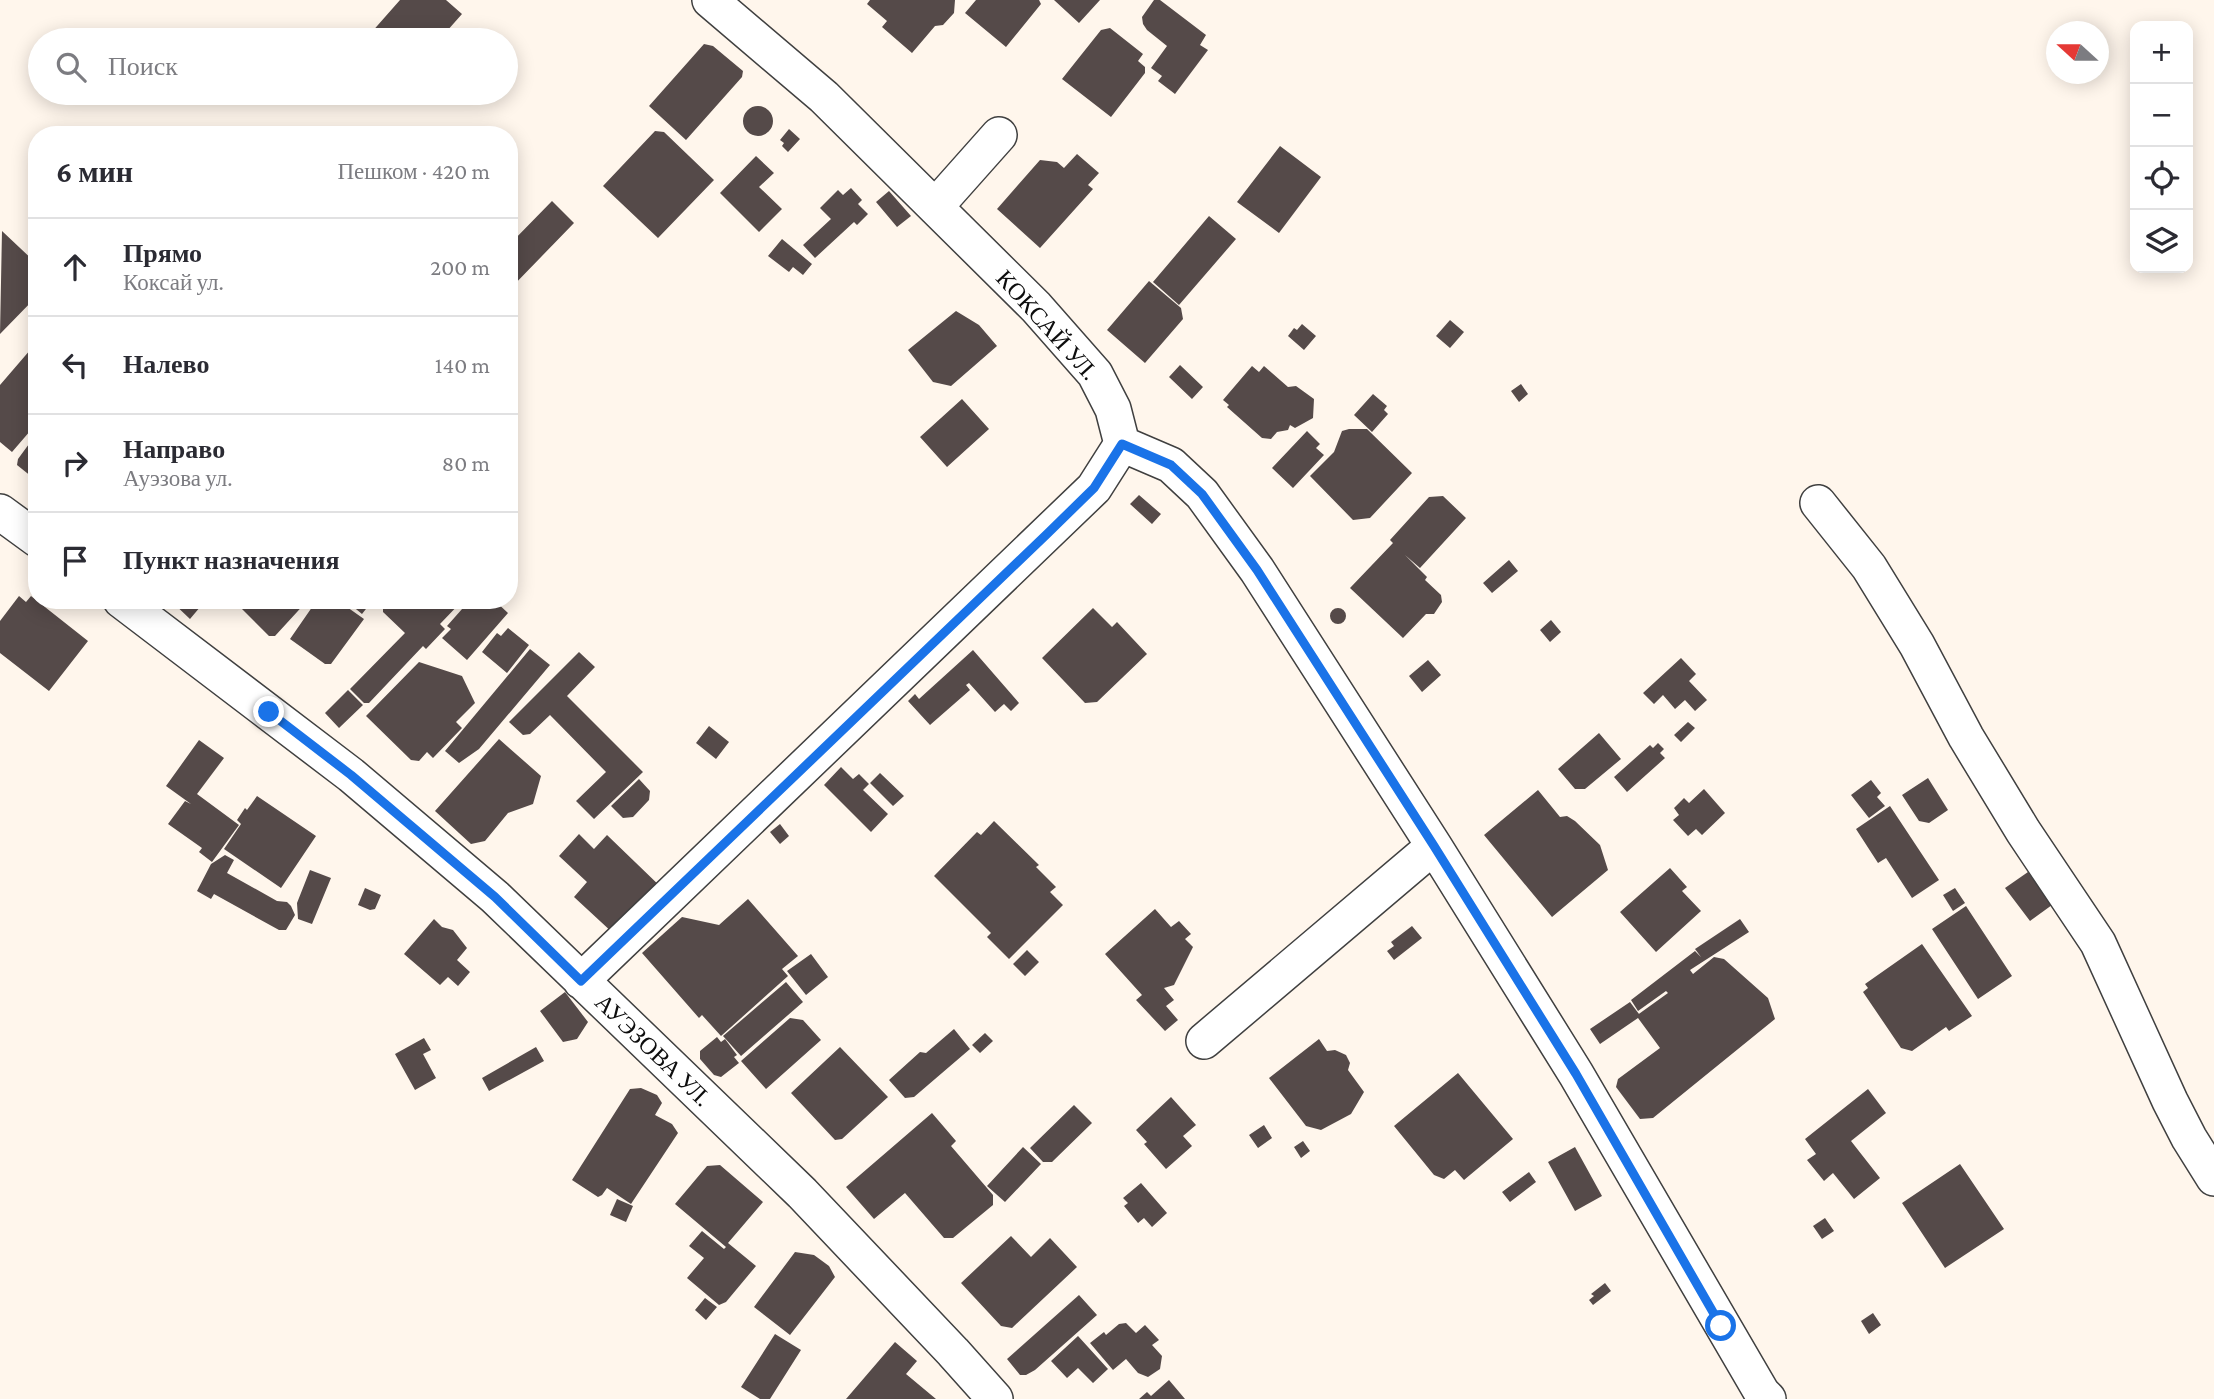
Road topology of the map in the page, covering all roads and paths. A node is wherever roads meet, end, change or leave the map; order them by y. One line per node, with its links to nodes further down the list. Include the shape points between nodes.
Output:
1 (710, 0): 3 (street, КОКСАЙ УЛ., via 824,97)
2 (999, 135): 3 (street)
3 (935, 207): 4 (street, КОКСАЙ УЛ., via 1036,307 1095,374)
4 (1122, 444): 9 (street, via 1171,465 1202,494 1257,570); 10 (street, via 1094,488 1066,516)
5 (1818, 503): 12 (street, via 1869,567 2023,831 2098,943 2170,1101)
6 (0, 512): 7 (street)
7 (28, 532)
8 (133, 609): 10 (street, АУЭЗОВА УЛ., via 351,775 495,897)
9 (1434, 846): 11 (street); 14 (street, via 1576,1074)
10 (581, 981): 13 (street, АУЭЗОВА УЛ., via 802,1194)
11 (1204, 1041)
12 (2214, 1178)
13 (995, 1399)
14 (1768, 1399)

